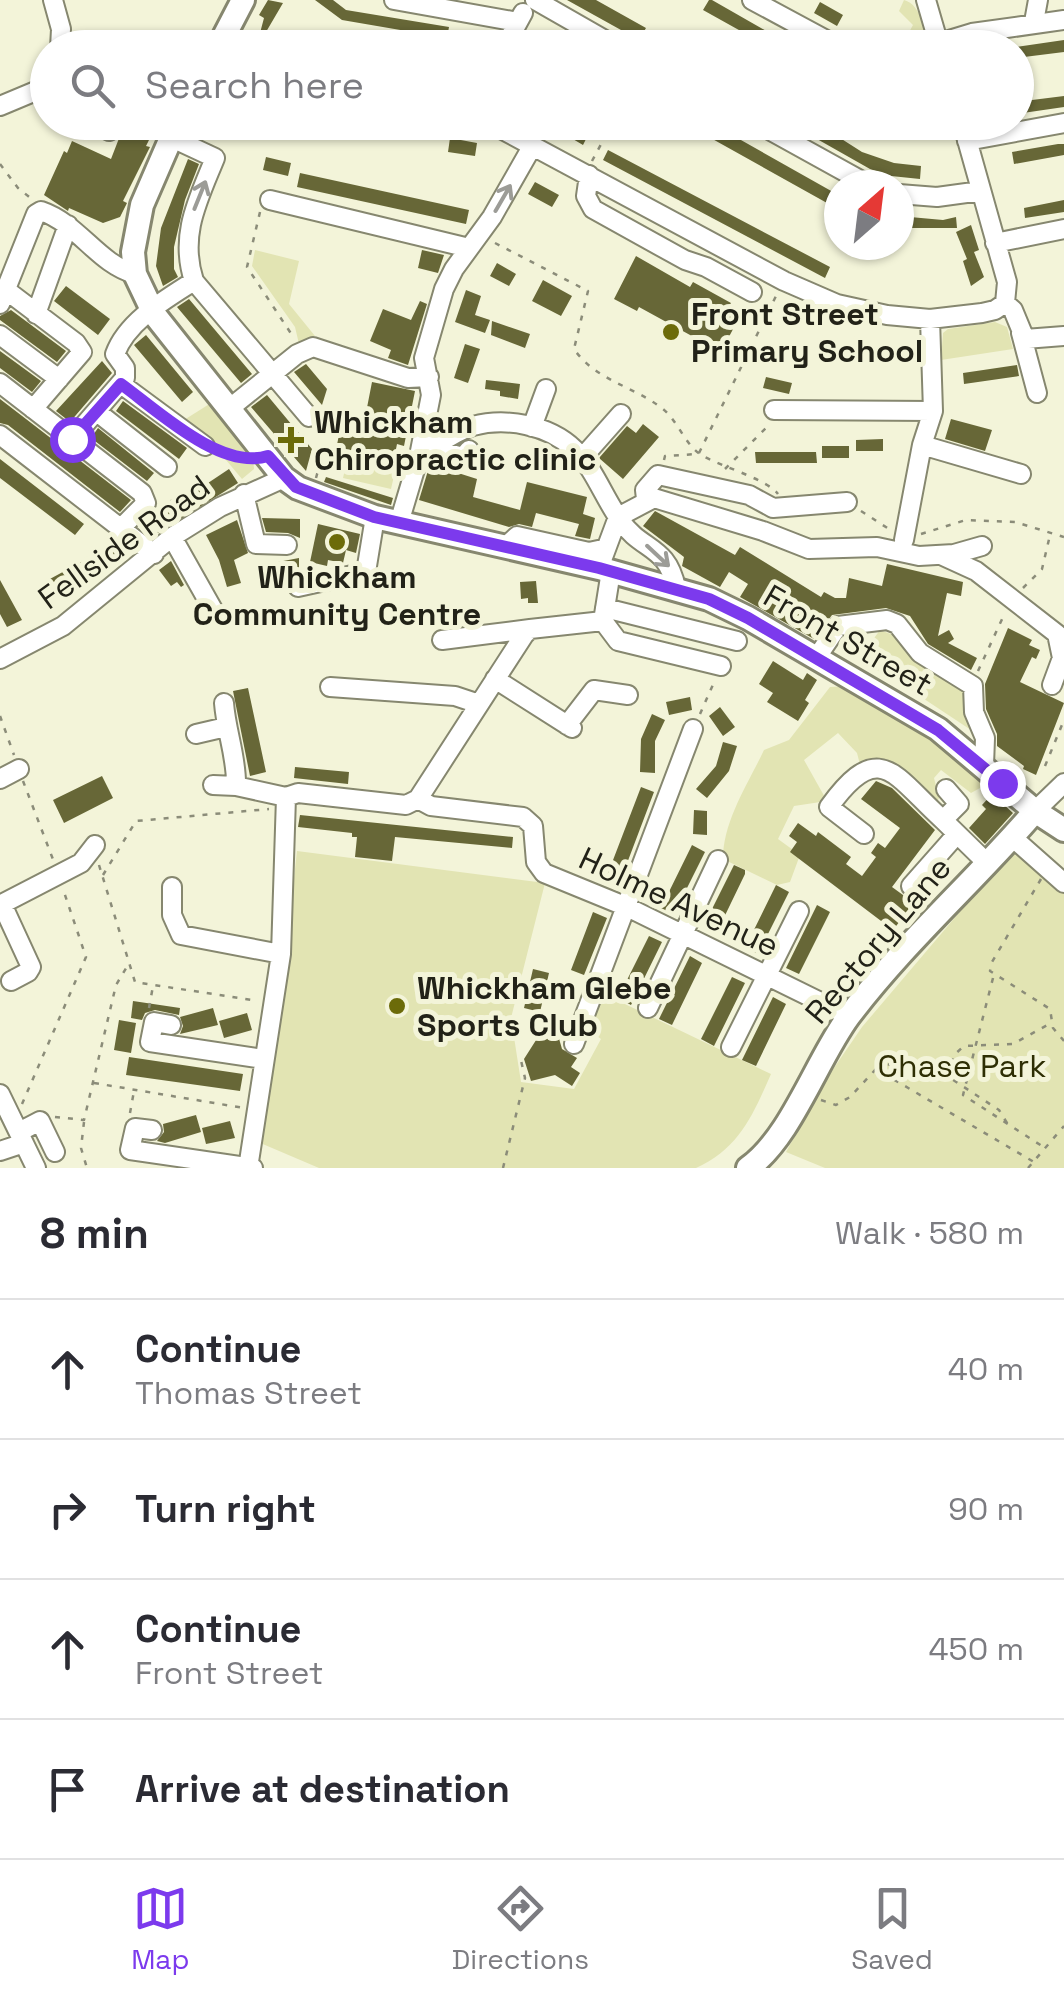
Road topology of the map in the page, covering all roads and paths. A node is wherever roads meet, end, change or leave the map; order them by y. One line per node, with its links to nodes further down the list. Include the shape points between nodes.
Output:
1 (53, 0): 13 (street)
2 (243, 0): 14 (main road)
3 (394, 0): 11 (street)
4 (533, 0): 11 (street); 16 (street)
5 (752, 0): 10 (street)
6 (784, 0): 10 (street)
7 (926, 0): 18 (street)
8 (1038, 0): 12 (street)
9 (1064, 20): 12 (street)
10 (791, 21): 17 (street)
11 (518, 22): 15 (street)
12 (1034, 22): 19 (street)
13 (61, 30)
14 (227, 30)
15 (514, 30)
16 (587, 30)
17 (808, 30)
18 (935, 30)
19 (989, 30)
20 (30, 93): 21 (street)
21 (0, 106)
22 (1064, 123): 23 (street)
23 (1034, 126)
24 (167, 140): 42 (main road, via 136,230)
25 (188, 140): 43 (street, one-way to 25, via 186,253 191,216 215,158)
26 (523, 140): 30 (street)
27 (604, 140): 33 (path)
28 (788, 140): 32 (street)
29 (966, 140): 34 (street)
30 (533, 145): 33 (street); 40 (street, one-way to 30)
31 (0, 164): 37 (path)
32 (842, 170)
33 (587, 174): 44 (street, via 593,209); 50 (street, via 837,304)
34 (981, 191): 35 (street); 41 (street)
35 (914, 195)
36 (270, 200): 40 (street); 54 (path, via 260,210 247,267 293,333)
37 (45, 212): 38 (street); 45 (street, via 36,214)
38 (68, 225): 42 (street, via 117,269); 49 (street)
39 (1064, 229): 41 (street)
40 (474, 242): 56 (street, via 444,289 424,358); 77 (path, via 588,291 574,349 586,366 664,410)
41 (994, 244): 46 (street, via 1007,282)
42 (135, 274): 48 (main road)
43 (194, 281): 48 (street); 55 (street)
44 (752, 292)
45 (3, 297): 49 (street)
46 (1005, 302): 50 (street, via 982,313); 51 (street)
47 (772, 304): 77 (path)
48 (150, 310): 59 (street, via 116,350 126,373); 63 (main road)
49 (36, 314): 57 (street, via 80,347 80,357)
50 (930, 319): 65 (street)
51 (1020, 333): 53 (street, via 1032,340); 61 (street)
52 (0, 336): 57 (street)
53 (1064, 336)
54 (298, 354): 55 (street); 56 (street, via 313,347 408,378)
55 (272, 374): 63 (street); 68 (street)
56 (429, 377): 76 (street)
57 (59, 379): 62 (street)
58 (0, 383): 62 (street)
59 (121, 384): 66 (street); 74 (street)
60 (546, 389): 69 (street)
61 (1038, 393)
62 (33, 408): 71 (street)
63 (230, 408): 78 (main road)
64 (774, 410): 65 (street); 81 (path, via 767,430)
65 (933, 411): 73 (street)
66 (97, 412): 71 (street); 80 (street)
67 (621, 414): 79 (street)
68 (309, 417)
69 (532, 427): 76 (street, via 472,426); 79 (street)
70 (0, 435): 93 (street)
71 (72, 439): 93 (street, via 146,498)
72 (326, 442): 85 (path)
73 (922, 445): 82 (street); 97 (street)
74 (204, 446): 78 (path, via 255,460)
75 (469, 450): 76 (street, via 463,458)
76 (425, 452): 92 (street)
77 (699, 454): 81 (path); 83 (path, via 665,456)
78 (268, 456): 84 (main road)
79 (582, 458): 91 (street)
80 (167, 466)
81 (726, 468): 89 (path, via 772,485)
82 (1020, 474)
83 (658, 476): 87 (street); 89 (street)
84 (284, 478): 85 (main road, Front Street); 86 (street, Fellside Road)
85 (307, 492): 90 (main road, Front Street)
86 (244, 494): 96 (street, Fellside Road); 98 (street, via 256,544)
87 (646, 499): 91 (street); 101 (street, via 809,549 877,547)
88 (847, 502): 89 (street); 97 (path)
89 (788, 507)
90 (374, 517): 92 (main road, Front Street); 103 (street, via 366,572)
91 (618, 517): 102 (street); 104 (street, one-way to 104, via 664,557)
92 (399, 523): 102 (main road, Front Street)
93 (120, 529): 100 (street)
94 (1051, 532): 95 (path); 97 (path, via 966,520); 105 (path, via 1042,569)
95 (1064, 536)
96 (172, 538): 100 (street, Fellside Road); 107 (street)
97 (904, 540)
98 (287, 545)
99 (982, 546): 101 (street)
100 (154, 554): 111 (street, Fellside Road, via 64,626)
101 (940, 555): 105 (street, via 976,570)
102 (605, 563): 104 (main road, Front Street); 106 (street)
103 (298, 587)
104 (676, 588): 112 (main road, Front Street, via 748,618)
105 (1012, 599): 115 (street, via 1057,634 1062,658); 116 (path)
106 (604, 614): 108 (street, via 591,625); 110 (street); 113 (street, via 618,641)
107 (216, 615)
108 (530, 629): 109 (street); 114 (street)
109 (442, 640)
110 (736, 641)
111 (1, 657)
112 (817, 658): 116 (street, via 838,626 887,620 920,654); 125 (main road, Front Street, via 938,730)
113 (721, 666): 123 (path)
114 (496, 679): 118 (street, via 570,727 594,690); 120 (street)
115 (1052, 684)
116 (973, 686): 125 (street)
117 (330, 687): 120 (street, via 455,696)
118 (628, 695)
119 (224, 703): 122 (street)
120 (480, 704): 133 (street)
121 (1064, 720): 126 (path)
122 (226, 727): 124 (street); 131 (street)
123 (693, 730): 150 (street)
124 (196, 734)
125 (984, 766): 135 (main road, Front Street)
126 (1044, 766)
127 (19, 769): 128 (street)
128 (0, 779)
129 (1064, 783): 135 (street)
130 (213, 786): 131 (street, Holme Avenue)
131 (236, 786): 134 (street, Holme Avenue)
132 (946, 789): 136 (street, via 959,804)
133 (418, 799): 134 (street, Holme Avenue, via 406,805 289,793); 150 (street, Holme Avenue, via 523,817 533,826 536,862 544,873)
134 (284, 802): 145 (path, via 136,821); 153 (street)
135 (1034, 811): 137 (main road, Front Street); 140 (main road, Rectory Lane)
136 (943, 820): 138 (street, via 906,781 882,768 866,770 848,780 828,807); 139 (street)
137 (1064, 830)
138 (864, 834)
139 (957, 834): 143 (street); 147 (street)
140 (1012, 837): 143 (main road, Rectory Lane); 144 (street)
141 (92, 851): 145 (path); 149 (street)
142 (718, 860): 152 (street)
143 (987, 863): 162 (main road, Rectory Lane)
144 (1048, 868): 146 (street); 156 (path, via 992,962)
145 (102, 877): 154 (path)
146 (1064, 882)
147 (912, 886)
148 (172, 887): 153 (street, via 181,935)
149 (1, 904): 157 (street, via 31,967)
150 (626, 908): 152 (street, Holme Avenue); 165 (street)
151 (799, 910): 155 (street)
152 (682, 934): 155 (street, Holme Avenue); 160 (street)
153 (280, 954): 159 (street)
154 (129, 964): 158 (path, via 135,982); 173 (path, via 116,985)
155 (765, 974): 162 (street, Holme Avenue); 167 (street)
156 (994, 976): 163 (path, via 1050,1010); 168 (path)
157 (12, 981)
158 (153, 985): 159 (path); 164 (path, via 147,1022)
159 (274, 1004): 170 (street)
160 (648, 1008)
161 (59, 1016): 184 (path, via 19,1111)
162 (850, 1016): 176 (main road, Rectory Lane)
163 (1052, 1022): 166 (path); 168 (path, via 1013,1044)
164 (163, 1023): 170 (street, via 150,1042)
165 (581, 1041)
166 (1064, 1041)
167 (731, 1047)
168 (976, 1047): 172 (path, via 959,1050); 174 (path)
169 (520, 1056): 192 (path, via 525,1078)
170 (264, 1059): 178 (street)
171 (876, 1070): 172 (path, via 882,1063); 176 (path, via 836,1106); 188 (path)
172 (948, 1076): 174 (path)
173 (94, 1083): 175 (path); 179 (path)
174 (965, 1088): 181 (path, via 998,1110); 181 (path, via 963,1095)
175 (134, 1090): 178 (path); 183 (path, via 129,1119)
176 (802, 1092): 193 (main road, Rectory Lane, via 772,1146)
177 (0, 1094): 184 (street)
178 (255, 1110): 191 (street)
179 (84, 1120): 180 (path, via 41,1116); 190 (path)
180 (40, 1122): 184 (street); 187 (street)
181 (1006, 1125): 185 (path)
182 (1064, 1126): 185 (path)
183 (143, 1129): 191 (street, via 130,1150)
184 (18, 1130): 186 (street); 189 (street)
185 (1045, 1148): 188 (path)
186 (0, 1152)
187 (56, 1152)
188 (1034, 1162): 194 (path)
189 (36, 1168)
190 (87, 1168)
191 (250, 1168)
192 (504, 1168)
193 (748, 1168)
194 (1028, 1168)

